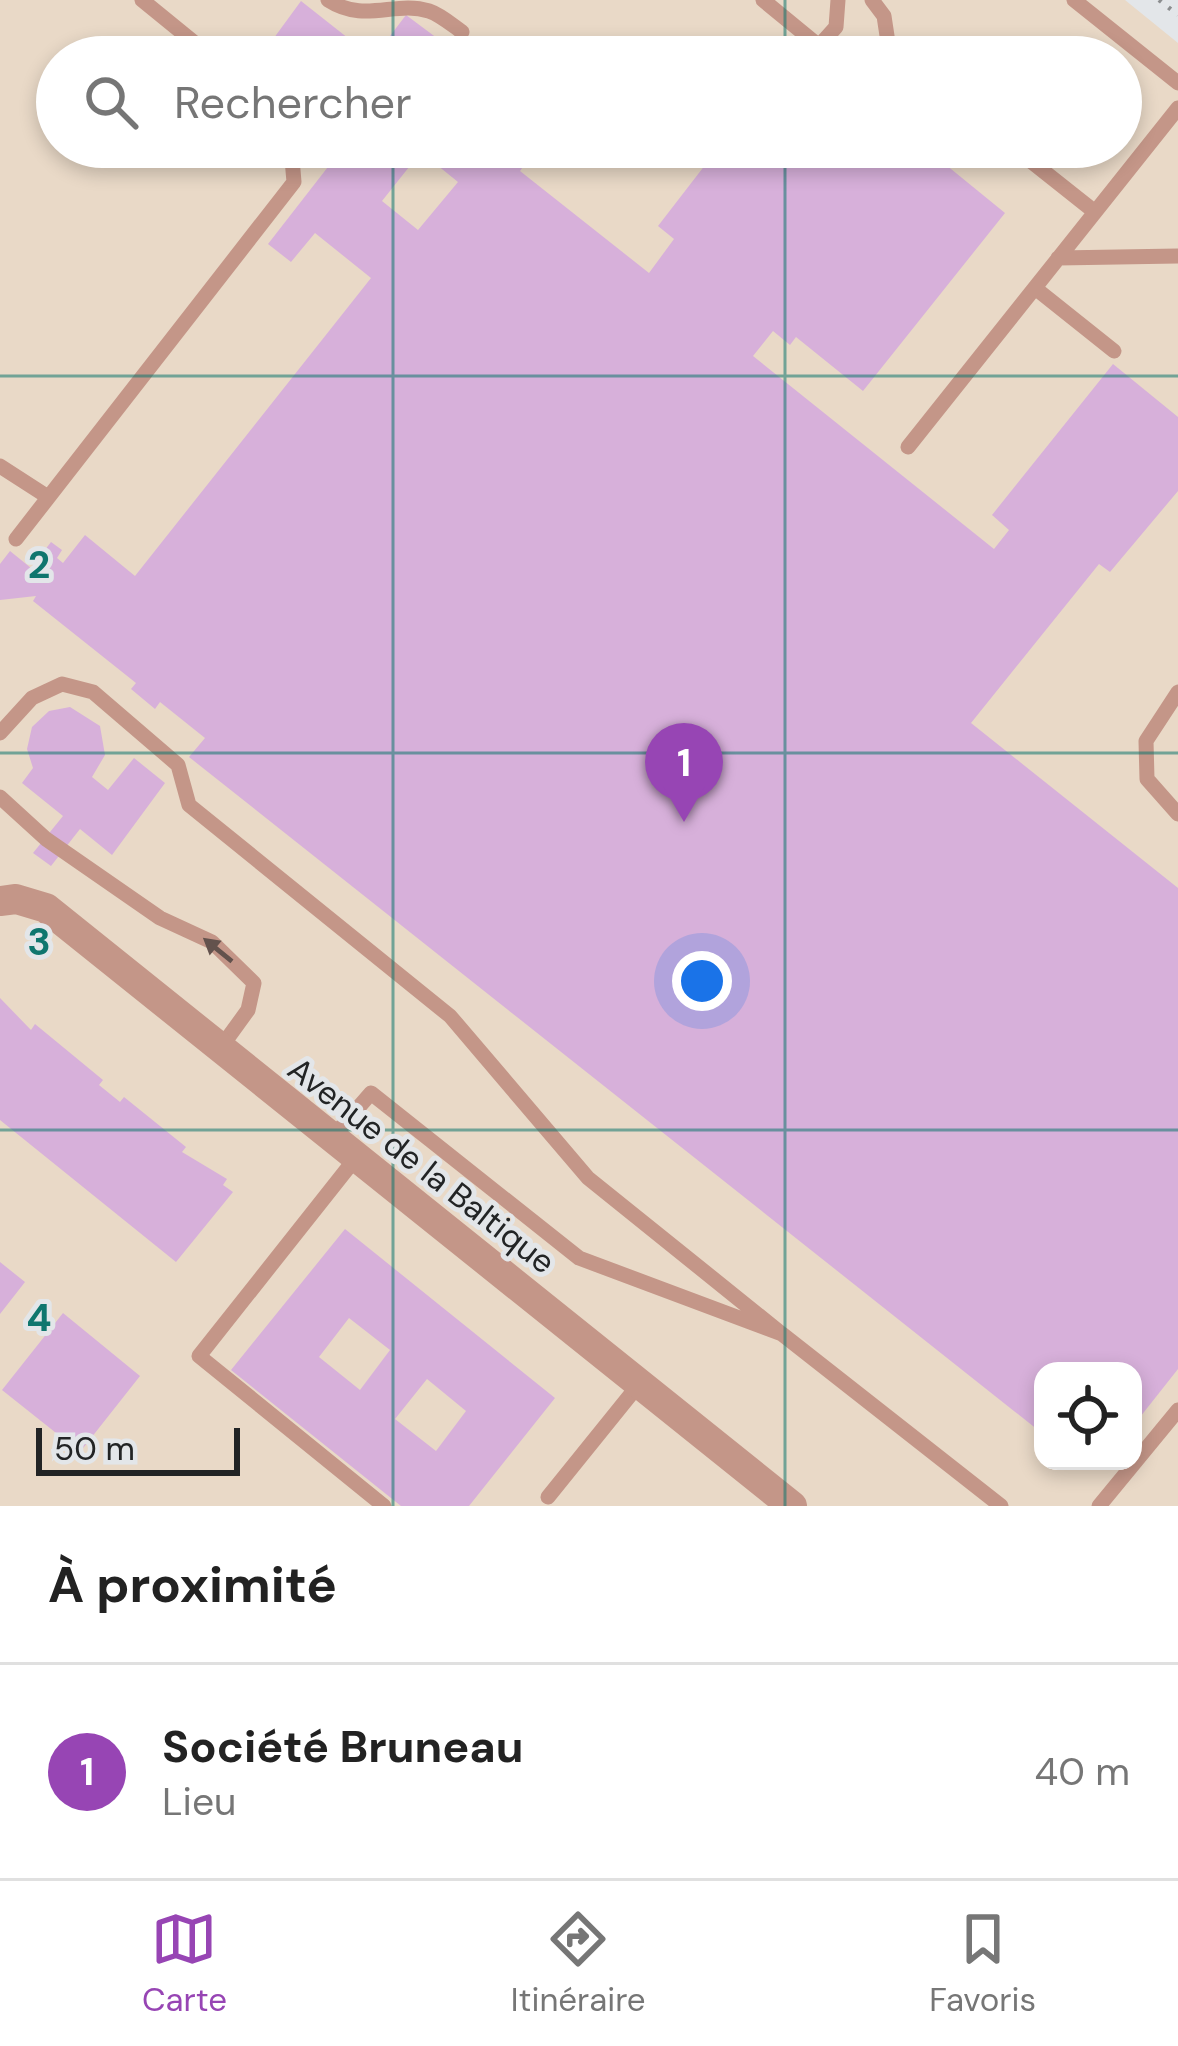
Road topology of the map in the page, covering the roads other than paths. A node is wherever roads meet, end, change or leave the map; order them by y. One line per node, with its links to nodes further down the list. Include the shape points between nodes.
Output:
1 (142, 0): 8 (lane)
2 (328, 0): 7 (lane, via 372,14 399,6 428,10)
3 (765, 0): 9 (lane)
4 (838, 0): 10 (lane)
5 (872, 0): 11 (lane)
6 (1074, 0): 12 (lane)
7 (462, 32)
8 (186, 36)
9 (807, 36)
10 (828, 36)
11 (888, 36)
12 (1119, 36)
13 (1142, 54): 14 (lane)
14 (1178, 83)
15 (1178, 108): 16 (lane)
16 (1142, 153)
17 (293, 168): 27 (lane, via 294,182)
18 (1039, 168): 20 (lane)
19 (1130, 168): 20 (lane)
20 (1095, 212): 22 (lane)
21 (1178, 256): 22 (lane)
22 (1058, 258): 23 (lane)
23 (1035, 288): 24 (lane); 25 (lane)
24 (1114, 351)
25 (908, 447)
26 (0, 466): 27 (lane)
27 (48, 497): 28 (lane)
28 (16, 539)
29 (1178, 692): 32 (lane, via 1146,742 1147,779)
30 (0, 733): 36 (lane, via 32,698 62,684 93,692 178,764 189,805 450,1016 588,1178)
31 (0, 797): 34 (lane, one-way to 31, via 248,1010 254,983 212,942 160,918)
32 (1178, 814)
33 (0, 901): 34 (street, Avenue de la Baltique, via 46,908)
34 (219, 1050): 35 (street, Avenue de la Baltique)
35 (343, 1149): 36 (lane, via 371,1093 579,1258); 37 (street, Avenue de la Baltique); 40 (lane, via 199,1356)
36 (782, 1334): 42 (lane)
37 (640, 1383): 39 (lane); 41 (street, Avenue de la Baltique)
38 (1178, 1410): 43 (lane)
39 (548, 1497)
40 (384, 1506)
41 (792, 1506)
42 (1000, 1506)
43 (1100, 1506)

